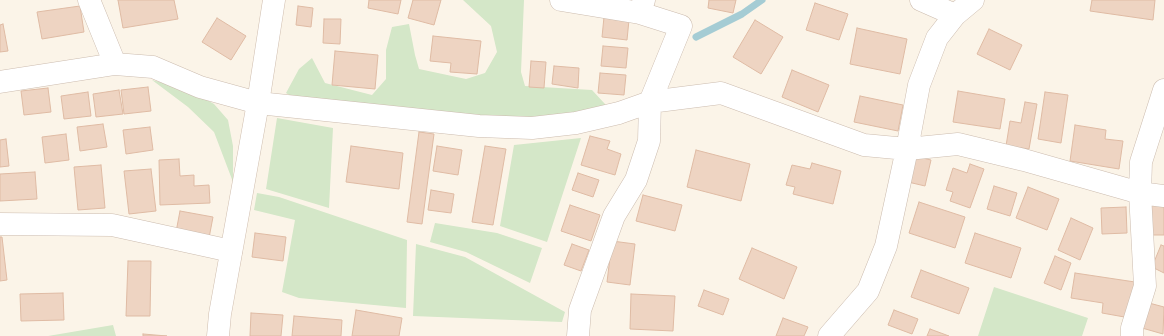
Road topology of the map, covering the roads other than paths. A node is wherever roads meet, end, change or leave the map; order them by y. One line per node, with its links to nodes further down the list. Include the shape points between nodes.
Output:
1 (89, 0): 8 (street)
2 (274, 0): 12 (street)
3 (561, 0): 6 (street)
4 (921, 0): 7 (street)
5 (973, 0): 7 (street)
6 (642, 7): 11 (street, via 681,26)
7 (955, 15): 13 (street, via 937,38 919,85)
8 (115, 64): 9 (street); 12 (street, via 153,67 200,87)
9 (0, 82)
10 (1164, 90): 14 (street, via 1141,162)
11 (650, 102): 12 (street, via 619,113 576,123 532,128 479,126); 13 (street, via 721,93 864,144); 19 (street, via 648,141 636,180 614,216 580,310)
12 (258, 103): 17 (street)
13 (907, 149): 14 (street, via 958,144); 20 (street, via 886,246 868,291)
14 (1140, 193): 15 (street); 21 (street, via 1145,286 1132,328)
15 (1164, 196)
16 (0, 224): 17 (street, via 112,224)
17 (231, 251): 18 (street)
18 (218, 336)
19 (578, 336)
20 (829, 336)
21 (1132, 336)

